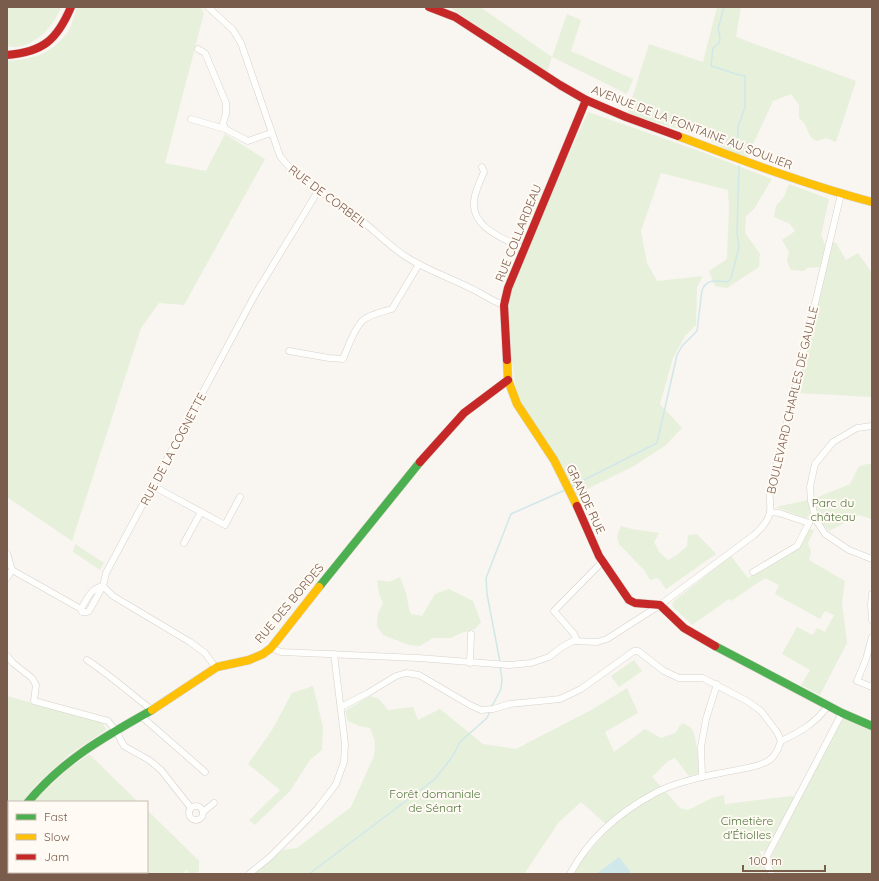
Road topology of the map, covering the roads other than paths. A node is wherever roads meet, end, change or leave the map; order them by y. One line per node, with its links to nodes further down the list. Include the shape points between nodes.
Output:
1 (65, 7): 6 (main road, via 50,34 38,43 23,49)
2 (71, 7): 7 (main road, via 59,32 42,47 31,52)
3 (208, 7): 11 (street, RUE DE CORBEIL, via 233,30 241,44)
4 (429, 7): 8 (main road, AVENUE DE LA FONTAINE AU SOULIER, via 455,18)
5 (198, 49): 10 (street, via 205,53 226,103 223,123)
6 (7, 50)
7 (7, 55)
8 (586, 100): 14 (main road, AVENUE DE LA FONTAINE AU SOULIER, via 626,117); 16 (main road, RUE COLLARDEAU)
9 (192, 119): 10 (street)
10 (225, 129): 11 (street, via 248,141)
11 (271, 133): 13 (street, RUE DE CORBEIL, via 288,168)
12 (482, 167): 16 (street, via 484,172 474,201 474,213 481,225)
13 (318, 191): 17 (street, RUE DE CORBEIL, via 353,214 408,259); 22 (street, RUE DE LA COGNETTE, via 256,293)
14 (841, 194): 15 (main road, AVENUE DE LA FONTAINE AU SOULIER); 25 (street, BOULEVARD CHARLES DE GAULLE, via 770,493)
15 (872, 202)
16 (524, 249): 18 (main road, RUE COLLARDEAU)
17 (419, 264): 18 (street, RUE DE CORBEIL); 19 (street, via 392,309 362,321 343,359)
18 (504, 305): 20 (main road, RUE COLLARDEAU)
19 (289, 351)
20 (508, 380): 31 (main road, GRANDE RUE, via 517,404 563,476); 42 (main road, RUE DES BORDES, via 464,413 416,467)
21 (872, 426): 26 (street, via 857,428 833,442 815,464 810,487)
22 (153, 486): 24 (street); 35 (street, RUE DE LA COGNETTE, via 106,573)
23 (240, 497): 24 (street, via 225,525)
24 (202, 512): 28 (street)
25 (770, 512): 27 (street); 37 (street, BOULEVARD CHARLES DE GAULLE, via 759,531)
26 (816, 520): 27 (street); 30 (street, via 825,534 849,550)
27 (809, 523): 33 (street, via 797,546)
28 (184, 543)
29 (7, 553): 32 (street)
30 (872, 559)
31 (603, 561): 37 (main road, GRANDE RUE, via 629,600 635,603); 41 (street, via 554,612)
32 (12, 570): 34 (street); 35 (street, via 81,609 93,590)
33 (753, 572)
34 (7, 578)
35 (103, 586): 47 (street, via 113,596 190,642 205,653)
36 (872, 594): 38 (street)
37 (660, 605): 41 (street, BOULEVARD CHARLES DE GAULLE, via 602,641); 50 (main road, via 684,628)
38 (872, 620)
39 (472, 634): 46 (street)
40 (872, 637): 49 (street, via 857,681)
41 (577, 641): 46 (street, via 569,643 549,657 531,663)
42 (270, 648): 43 (street, via 281,652); 47 (main road, RUE DES BORDES, via 252,659)
43 (334, 654): 46 (street); 51 (street)
44 (7, 656): 56 (street, via 32,678 36,685 34,701 108,721)
45 (88, 660): 52 (street)
46 (470, 663)
47 (216, 668): 52 (main road, RUE DES BORDES)
48 (717, 684): 51 (street, via 703,678 679,678 638,651 634,651 581,689 560,698 480,710 419,674 406,673); 57 (street, via 761,711); 59 (street, via 706,719 701,747)
49 (872, 687)
50 (828, 706): 53 (main road); 57 (street, via 810,726)
51 (341, 707): 64 (street, via 344,762 336,784 297,830)
52 (152, 710): 54 (main road, RUE DES BORDES)
53 (842, 713): 55 (main road); 66 (street, via 767,856 767,865)
54 (141, 716): 56 (main road, RUE DES BORDES); 58 (street)
55 (872, 726)
56 (116, 731): 60 (main road, RUE DES BORDES, via 73,758); 62 (street, via 124,746 157,767)
57 (781, 741): 59 (street, via 776,753 768,761 752,767)
58 (205, 772)
59 (702, 777): 65 (street, via 658,792 630,808 607,826 587,847)
60 (29, 801)
61 (214, 803): 63 (street)
62 (191, 808): 63 (street, via 199,806); 63 (street, via 191,819 201,818)
63 (203, 812)
64 (249, 874)
65 (570, 874)
66 (772, 874)

